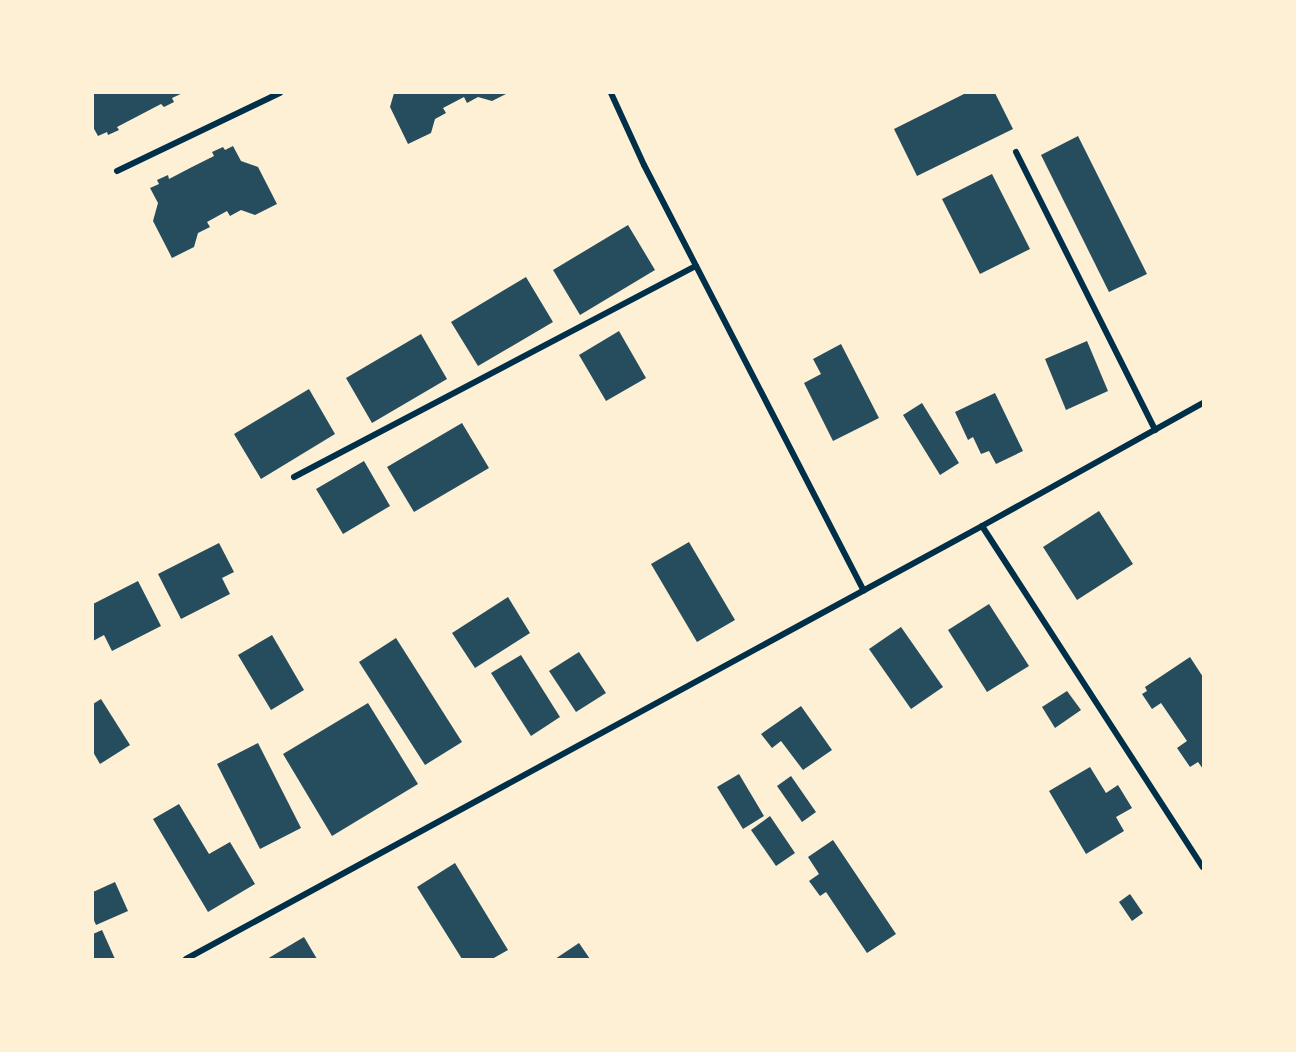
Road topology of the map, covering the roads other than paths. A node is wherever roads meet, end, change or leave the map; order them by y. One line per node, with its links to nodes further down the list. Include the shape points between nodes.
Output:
1 (280, 93): 4 (street)
2 (610, 93): 5 (street)
3 (1016, 152): 7 (street)
4 (117, 171)
5 (696, 266): 8 (street); 10 (street)
6 (1203, 403): 7 (street)
7 (1155, 430): 9 (street)
8 (294, 477)
9 (982, 526): 10 (street); 11 (street)
10 (864, 591): 12 (street)
11 (1203, 867)
12 (186, 959)

